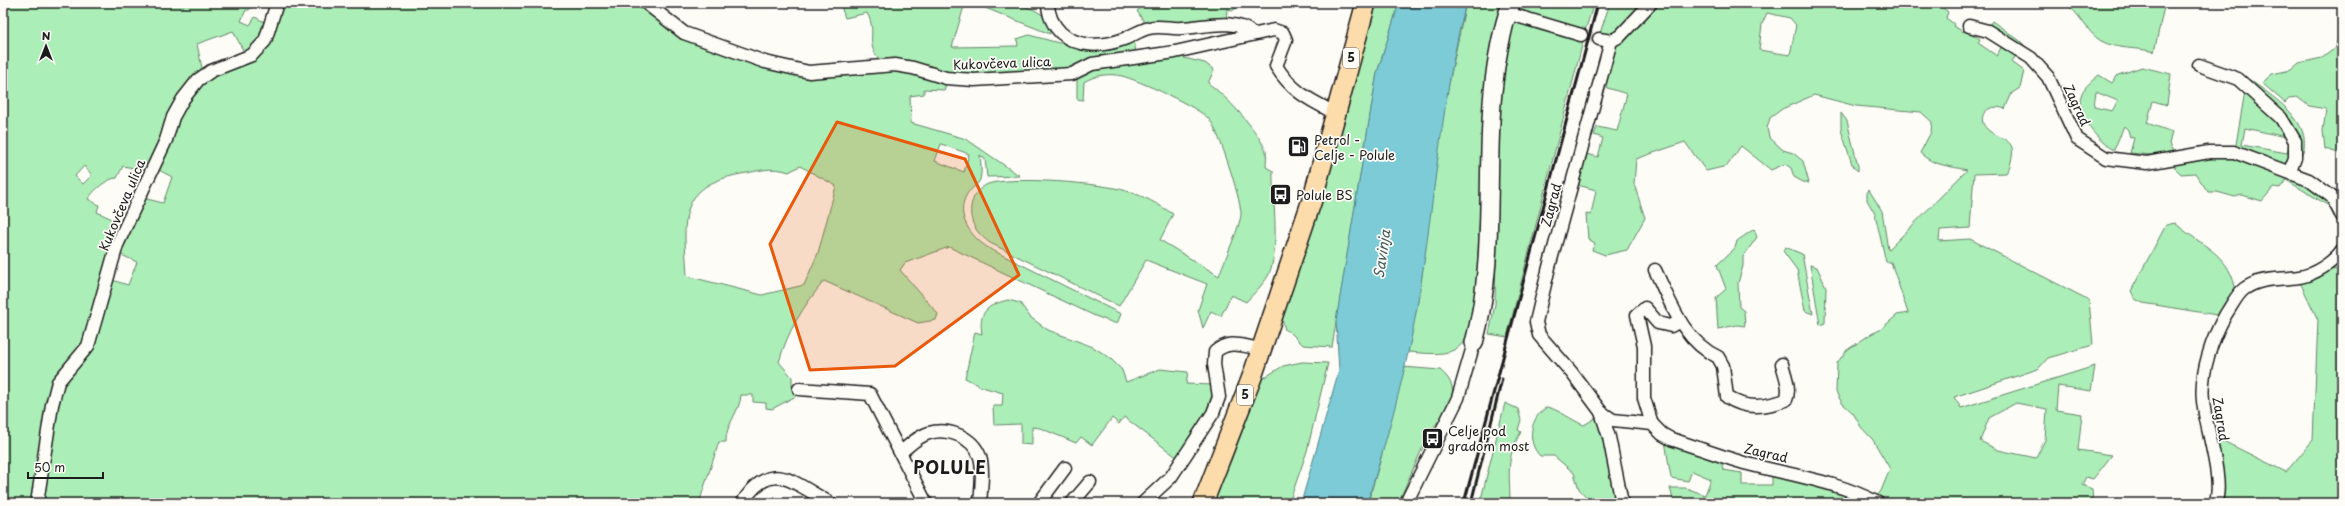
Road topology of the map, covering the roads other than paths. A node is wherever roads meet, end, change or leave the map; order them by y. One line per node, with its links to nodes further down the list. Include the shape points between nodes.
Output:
1 (277, 3): 28 (street, Kukovčeva ulica, via 265,41 252,55 211,71 198,80 173,117 166,140 117,245 88,346 58,382)
2 (646, 3): 8 (street, Kukovčeva ulica, via 684,33 765,62 809,72 895,65 946,78 974,80 1072,74 1092,64 1176,52)
3 (1048, 3): 8 (street, via 1048,12 1058,30 1068,39 1086,45 1123,39 1150,28 1161,27 1182,28 1210,24 1247,28)
4 (1366, 3): 13 (main road, 5)
5 (1651, 3): 11 (street, via 1620,36)
6 (1509, 8): 9 (street); 19 (street, via 1498,55 1492,110 1486,276 1480,324)
7 (1969, 26): 14 (street, Zagrad, via 1988,31 2030,58 2048,77 2078,139 2106,158 2147,163 2209,152 2234,152)
8 (1253, 34): 13 (street, Kukovčeva ulica, via 1274,30 1283,33 1286,40 1276,66 1298,94)
9 (1581, 35)
10 (1598, 39): 11 (street)
11 (1611, 41): 23 (street, Zagrad, via 1536,322 1539,335)
12 (2199, 65): 14 (street, via 2238,79 2281,118 2295,141 2295,158)
13 (1337, 114): 20 (main road, 5, via 1313,197)
14 (2290, 172): 15 (street, Zagrad, via 2309,180 2332,197)
15 (2342, 216)
16 (2342, 250): 40 (street, Zagrad, via 2310,274 2261,281 2242,290 2215,334 2204,379 2202,400 2216,471)
17 (1656, 270): 18 (street)
18 (1680, 321): 21 (street, via 1692,340 1706,352 1718,357 1727,397 1736,403 1768,406 1786,400 1787,382); 24 (street, via 1671,326 1658,323 1645,308 1637,315 1644,346 1644,398)
19 (1474, 343): 37 (street, via 1458,398)
20 (1260, 349): 35 (street, via 1232,343 1223,345 1215,352 1214,364 1219,397 1213,413 1171,478); 36 (main road, 5, via 1252,377)
21 (1782, 364)
22 (799, 389): 25 (street, via 870,394)
23 (1601, 412): 24 (street, Zagrad, via 1613,420); 38 (street, Zagrad, via 1609,437)
24 (1652, 424): 39 (street, Zagrad, via 1672,439 1744,463 1857,493)
25 (901, 452): 31 (street); 32 (street, via 916,439 941,430 972,442 980,457)
26 (1065, 468): 33 (street)
27 (1090, 482): 34 (street)
28 (36, 503)
29 (742, 503): 30 (street, via 751,489 765,478 779,476)
30 (830, 503)
31 (926, 503)
32 (980, 503)
33 (1039, 503)
34 (1072, 503)
35 (1143, 503)
36 (1203, 503)
37 (1406, 503)
38 (1622, 503)
39 (1878, 503)
40 (2215, 503)

